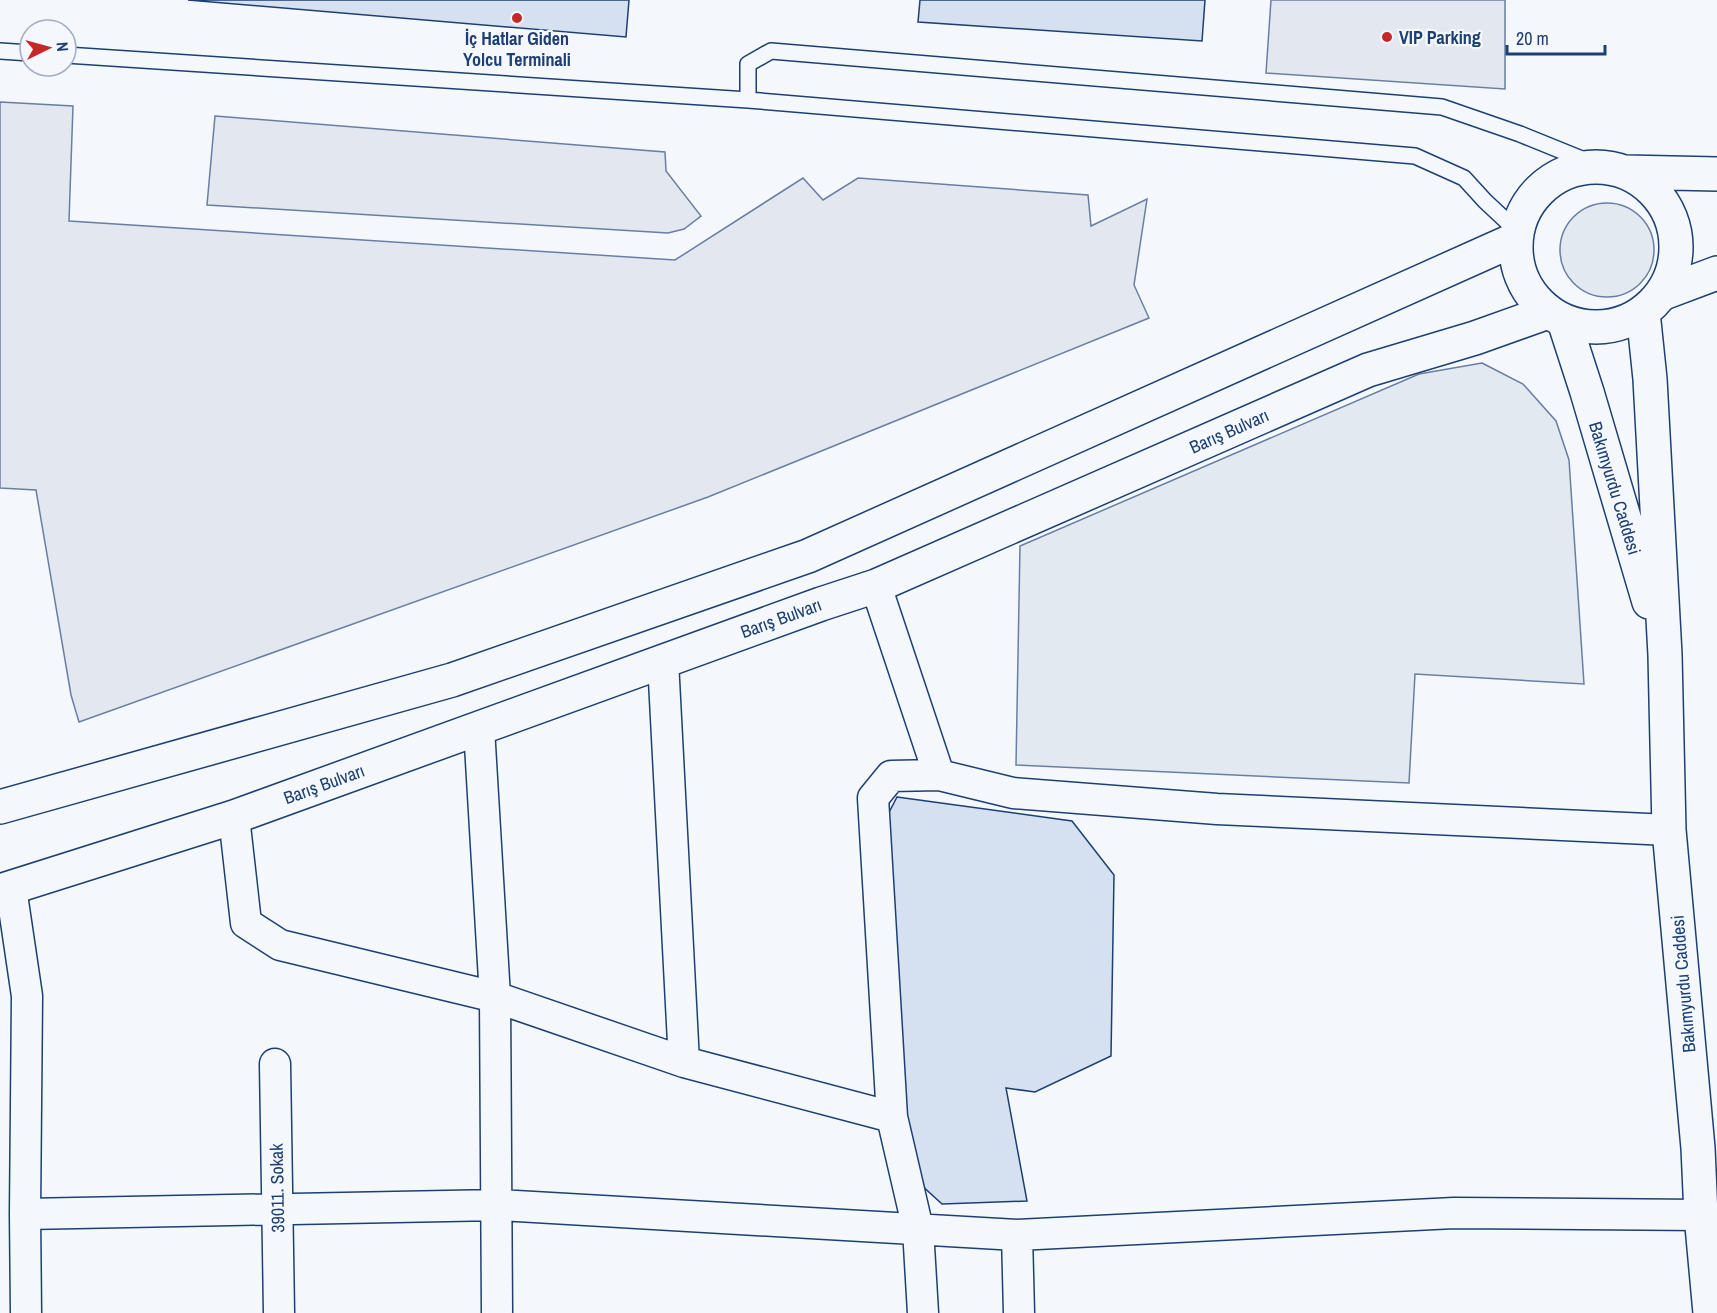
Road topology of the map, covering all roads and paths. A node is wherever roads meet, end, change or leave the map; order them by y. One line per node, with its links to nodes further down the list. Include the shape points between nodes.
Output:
1 (0, 51): 2 (lane)
2 (18, 52)
3 (78, 56): 4 (lane)
4 (748, 100): 5 (lane, via 748,64 771,51 1442,107); 7 (lane, via 1415,156 1464,178)
5 (1613, 169): 6 (main road); 7 (main road, via 1562,173 1533,196); 9 (main road, via 1647,184 1663,202 1673,224 1676,248 1672,272)
6 (1717, 174)
7 (1516, 235): 10 (main road, via 1516,260 1522,280 1533,298); 16 (main road, via 808,556 452,680)
8 (1717, 273): 9 (main road)
9 (1652, 303): 10 (main road, via 1618,324 1591,327); 12 (main road, Bakımyurdu Caddesi, via 1650,379)
10 (1556, 317): 11 (main road, Barış Bulvarı, via 1368,370); 12 (main road, Bakımyurdu Caddesi, via 1587,392)
11 (876, 586): 13 (main road, Barış Bulvarı); 15 (street)
12 (1665, 655): 18 (main road, Bakımyurdu Caddesi)
13 (663, 661): 14 (main road, Barış Bulvarı); 21 (street)
14 (479, 728): 17 (main road, Barış Bulvarı); 20 (street)
15 (939, 775): 18 (street, via 1013,793 1217,809); 23 (street, via 891,776 873,798)
16 (0, 807)
17 (234, 817): 19 (main road, Barış Bulvarı); 20 (street, via 246,922 279,945)
18 (1670, 830): 24 (main road, Bakımyurdu Caddesi)
19 (6, 889): 27 (street, via 27,996)
20 (495, 997): 21 (street); 25 (street)
21 (684, 1062): 23 (street)
22 (275, 1064): 26 (street, 39011. Sokak)
23 (892, 1117): 29 (street)
24 (1707, 1145): 28 (main road, Bakımyurdu Caddesi)
25 (498, 1205): 26 (street); 29 (street); 33 (street)
26 (278, 1209): 27 (street); 32 (street, 39011. Sokak)
27 (25, 1214): 31 (street)
28 (1701, 1215): 30 (street, via 1454,1213); 36 (main road, Bakımyurdu Caddesi)
29 (918, 1229): 30 (street); 34 (street)
30 (1017, 1235): 35 (street)
31 (26, 1313)
32 (279, 1313)
33 (497, 1313)
34 (923, 1313)
35 (1019, 1313)
36 (1710, 1313)

